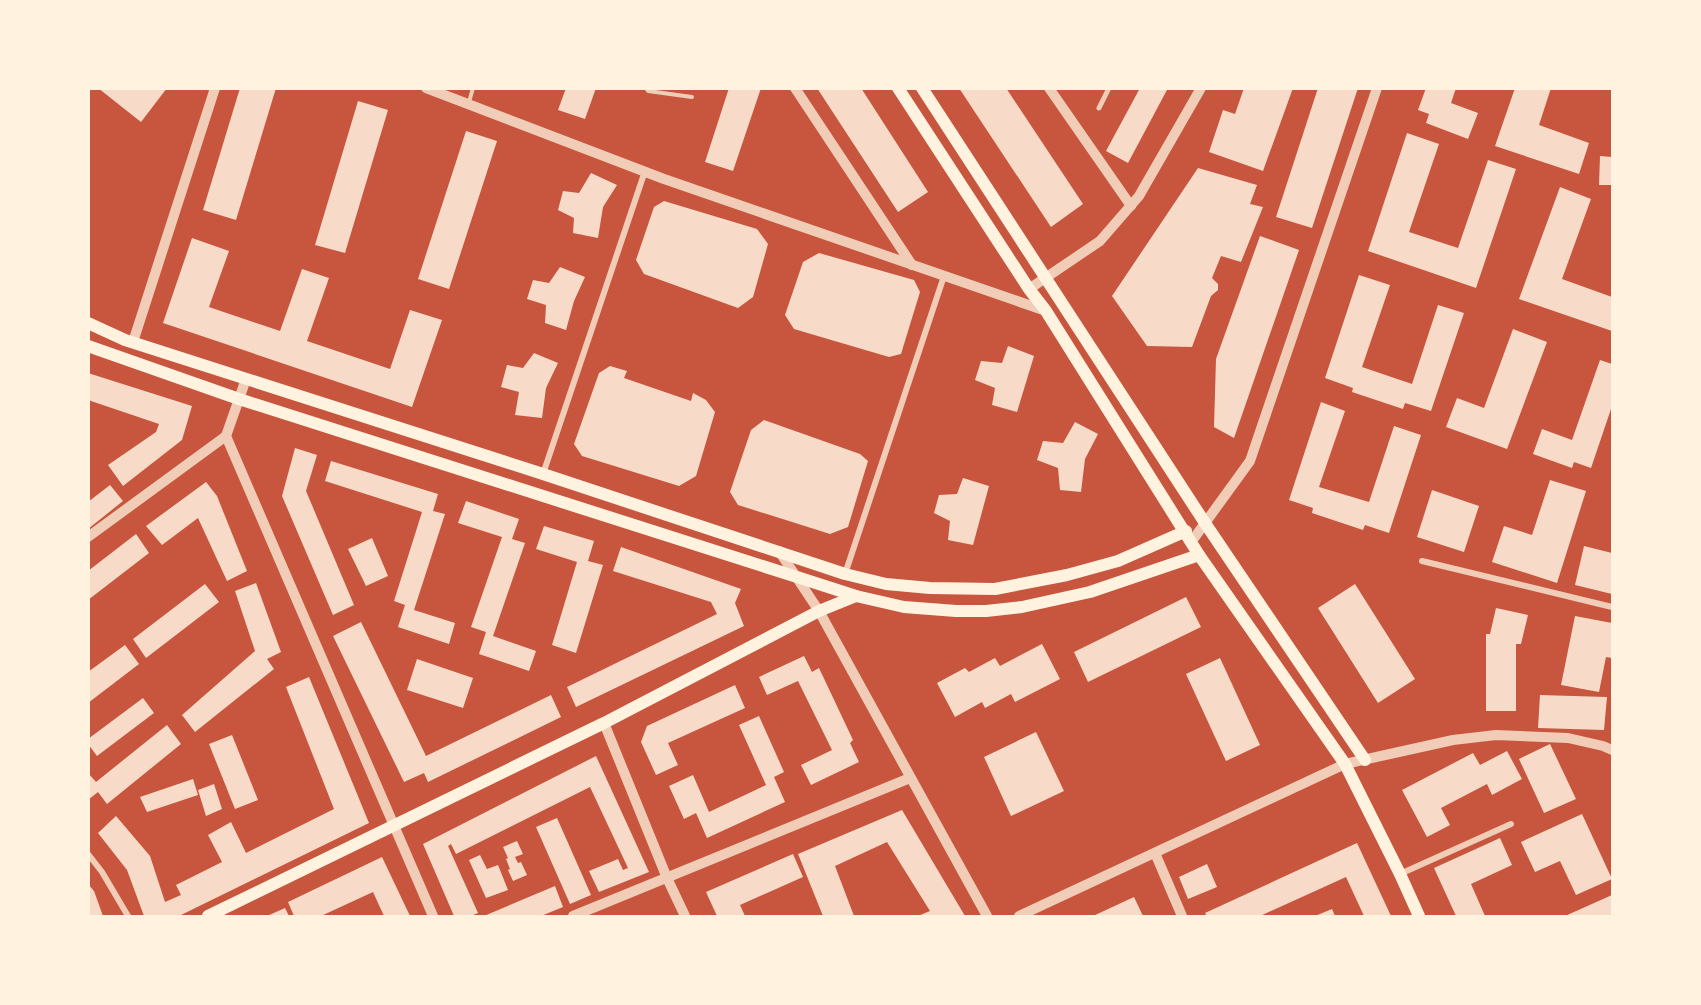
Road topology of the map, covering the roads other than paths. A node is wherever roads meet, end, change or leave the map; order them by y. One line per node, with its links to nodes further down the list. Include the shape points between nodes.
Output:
1 (215, 88): 23 (street)
2 (426, 88): 13 (street)
3 (473, 88): 13 (lane)
4 (646, 88): 12 (lane)
5 (795, 88): 17 (street)
6 (898, 88): 20 (main road)
7 (922, 88): 19 (main road)
8 (1049, 88): 16 (street)
9 (1109, 88): 14 (street)
10 (1201, 88): 16 (street)
11 (1377, 88): 29 (street, via 1250,461)
12 (692, 97)
13 (469, 105): 15 (street)
14 (1099, 108)
15 (645, 171): 17 (street); 28 (street)
16 (1131, 206): 19 (street, via 1100,241)
17 (912, 265): 18 (street)
18 (944, 276): 21 (street); 35 (street)
19 (1046, 278): 20 (street); 29 (main road)
20 (1029, 289): 21 (main road)
21 (1046, 311): 30 (main road)
22 (88, 323): 23 (main road)
23 (134, 342): 25 (main road)
24 (88, 346): 26 (main road)
25 (246, 379): 26 (street); 28 (main road)
26 (239, 399): 27 (street); 36 (main road)
27 (226, 436): 31 (street); 46 (street)
28 (543, 474): 32 (main road)
29 (1205, 523): 30 (street); 42 (main road)
30 (1189, 536): 33 (main road); 35 (main road, via 1068,575 994,589 886,584)
31 (88, 537)
32 (779, 551): 35 (main road); 36 (street)
33 (1199, 555): 37 (main road, via 1090,592 1022,607 956,611 904,607); 43 (main road)
34 (1422, 561): 38 (street)
35 (845, 574)
36 (797, 577): 37 (main road); 39 (street)
37 (856, 596): 39 (main road)
38 (1612, 607)
39 (819, 611): 40 (main road); 44 (street)
40 (604, 723): 46 (main road); 50 (street)
41 (1612, 750): 42 (street, via 1568,738 1496,735 1453,740)
42 (1365, 760): 43 (street)
43 (1346, 764): 47 (street); 49 (main road)
44 (910, 778): 50 (street); 56 (street)
45 (1511, 824): 49 (street)
46 (393, 826): 52 (main road); 53 (street)
47 (1155, 853): 57 (street); 58 (street)
48 (88, 855): 51 (street)
49 (1400, 874): 59 (main road)
50 (667, 878): 54 (street); 55 (street)
51 (128, 916)
52 (208, 916)
53 (434, 916)
54 (573, 916)
55 (685, 916)
56 (987, 916)
57 (1019, 916)
58 (1182, 916)
59 (1419, 916)

